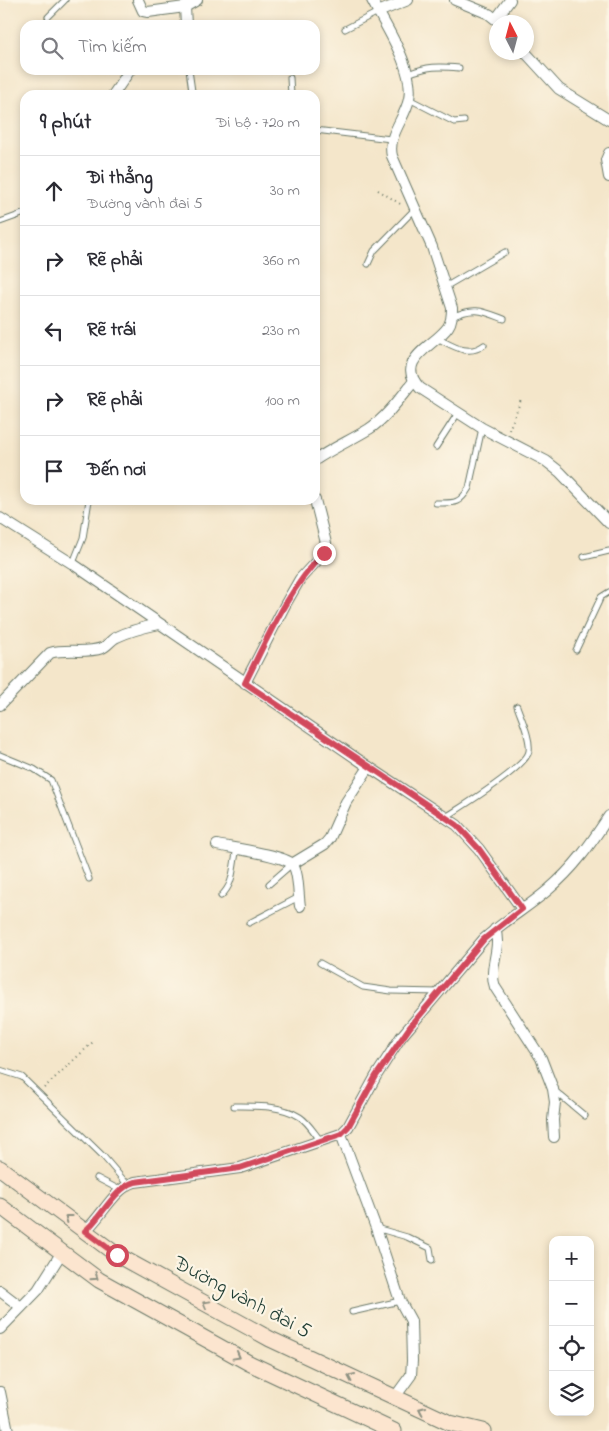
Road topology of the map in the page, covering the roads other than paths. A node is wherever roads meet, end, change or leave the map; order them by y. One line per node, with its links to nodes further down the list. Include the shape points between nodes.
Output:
1 (65, 0): 12 (lane)
2 (138, 0): 8 (street, via 143,11 148,12)
3 (197, 0): 8 (street)
4 (372, 0): 9 (street)
5 (408, 0): 9 (street)
6 (455, 0): 11 (street)
7 (510, 0): 10 (street)
8 (185, 7): 13 (street)
9 (378, 12): 14 (lane); 17 (street)
10 (501, 15)
11 (489, 16)
12 (48, 17)
13 (186, 20)
14 (345, 29)
15 (532, 60): 25 (street, via 558,89)
16 (459, 68): 17 (lane, via 435,66)
17 (408, 74): 24 (street)
18 (127, 75): 21 (street)
19 (190, 75): 22 (lane)
20 (290, 78): 23 (lane)
21 (116, 90)
22 (192, 90)
23 (291, 90)
24 (409, 99): 26 (lane, via 454,122); 28 (street)
25 (609, 120)
26 (464, 121)
27 (320, 131): 28 (lane)
28 (391, 139): 31 (street, via 392,156)
29 (609, 153): 30 (street, via 606,160)
30 (609, 177)
31 (414, 211): 35 (lane, via 374,251); 36 (street, via 432,247)
32 (20, 215): 33 (lane)
33 (0, 222)
34 (505, 252): 36 (lane)
35 (368, 264)
36 (445, 288): 37 (street)
37 (452, 317): 38 (lane, via 463,311 478,310); 39 (street, via 449,326)
38 (504, 319)
39 (437, 338): 40 (lane, via 461,350 473,351); 41 (street, via 416,356 411,374)
40 (484, 346)
41 (414, 381): 42 (street); 45 (street, via 370,428)
42 (458, 412): 43 (street); 44 (lane)
43 (482, 428): 46 (lane, via 465,496 454,503); 50 (street, via 546,461)
44 (436, 447)
45 (320, 456)
46 (436, 503)
47 (88, 505): 53 (lane, via 83,538)
48 (316, 505): 57 (street, via 326,543 324,553 300,579)
49 (0, 518): 53 (street)
50 (609, 523)
51 (609, 551): 52 (lane)
52 (584, 557)
53 (72, 564): 55 (street)
54 (609, 592): 56 (lane, via 601,597)
55 (159, 624): 57 (street); 58 (street, via 133,630 115,638 104,648 50,653)
56 (576, 650)
57 (245, 683): 61 (street)
58 (0, 705)
59 (517, 706): 63 (lane, via 530,750 526,758 515,770)
60 (0, 755): 67 (lane, via 51,780)
61 (369, 767): 63 (street); 66 (street, via 346,802 330,838)
62 (609, 816): 71 (street, via 581,858 548,891)
63 (445, 818): 71 (street, via 468,836)
64 (217, 845): 65 (street)
65 (237, 849): 66 (street, via 275,856); 69 (lane, via 232,881)
66 (292, 864): 68 (lane); 70 (street, via 296,871)
67 (89, 879)
68 (268, 884)
69 (221, 896)
70 (299, 901): 72 (lane)
71 (522, 909): 73 (street)
72 (248, 924)
73 (495, 929): 75 (street); 77 (street, via 498,942 492,980 536,1048)
74 (320, 963): 75 (lane, via 363,987)
75 (439, 992): 80 (street, via 402,1037)
76 (0, 1070): 85 (lane, via 22,1076 103,1156)
77 (553, 1089): 79 (lane); 81 (street)
78 (234, 1106): 82 (lane, via 279,1109 302,1118)
79 (585, 1116)
80 (341, 1134): 82 (street); 87 (street)
81 (554, 1137)
82 (321, 1142): 85 (street, via 228,1171 135,1182)
83 (0, 1168): 88 (main road, Đường vành đai 5, one-way to 83)
84 (97, 1178): 85 (lane)
85 (123, 1187): 88 (street)
86 (0, 1206): 89 (main road)
87 (376, 1228): 90 (lane, via 423,1244 430,1248); 92 (street)
88 (85, 1231): 97 (main road, Đường vành đai 5, one-way to 88, via 270,1339 117,1255)
89 (62, 1252): 93 (street, via 38,1290); 98 (main road, one-way to 98, via 99,1280 249,1364)
90 (432, 1260)
91 (0, 1291): 93 (street)
92 (400, 1301): 94 (lane); 97 (street, via 411,1321 412,1361 411,1376)
93 (21, 1307): 95 (street)
94 (352, 1312)
95 (0, 1328)
96 (0, 1392): 99 (street)
97 (395, 1397): 100 (main road, Đường vành đai 5, one-way to 97, via 450,1423)
98 (388, 1430)
99 (8, 1431)
100 (483, 1431)

